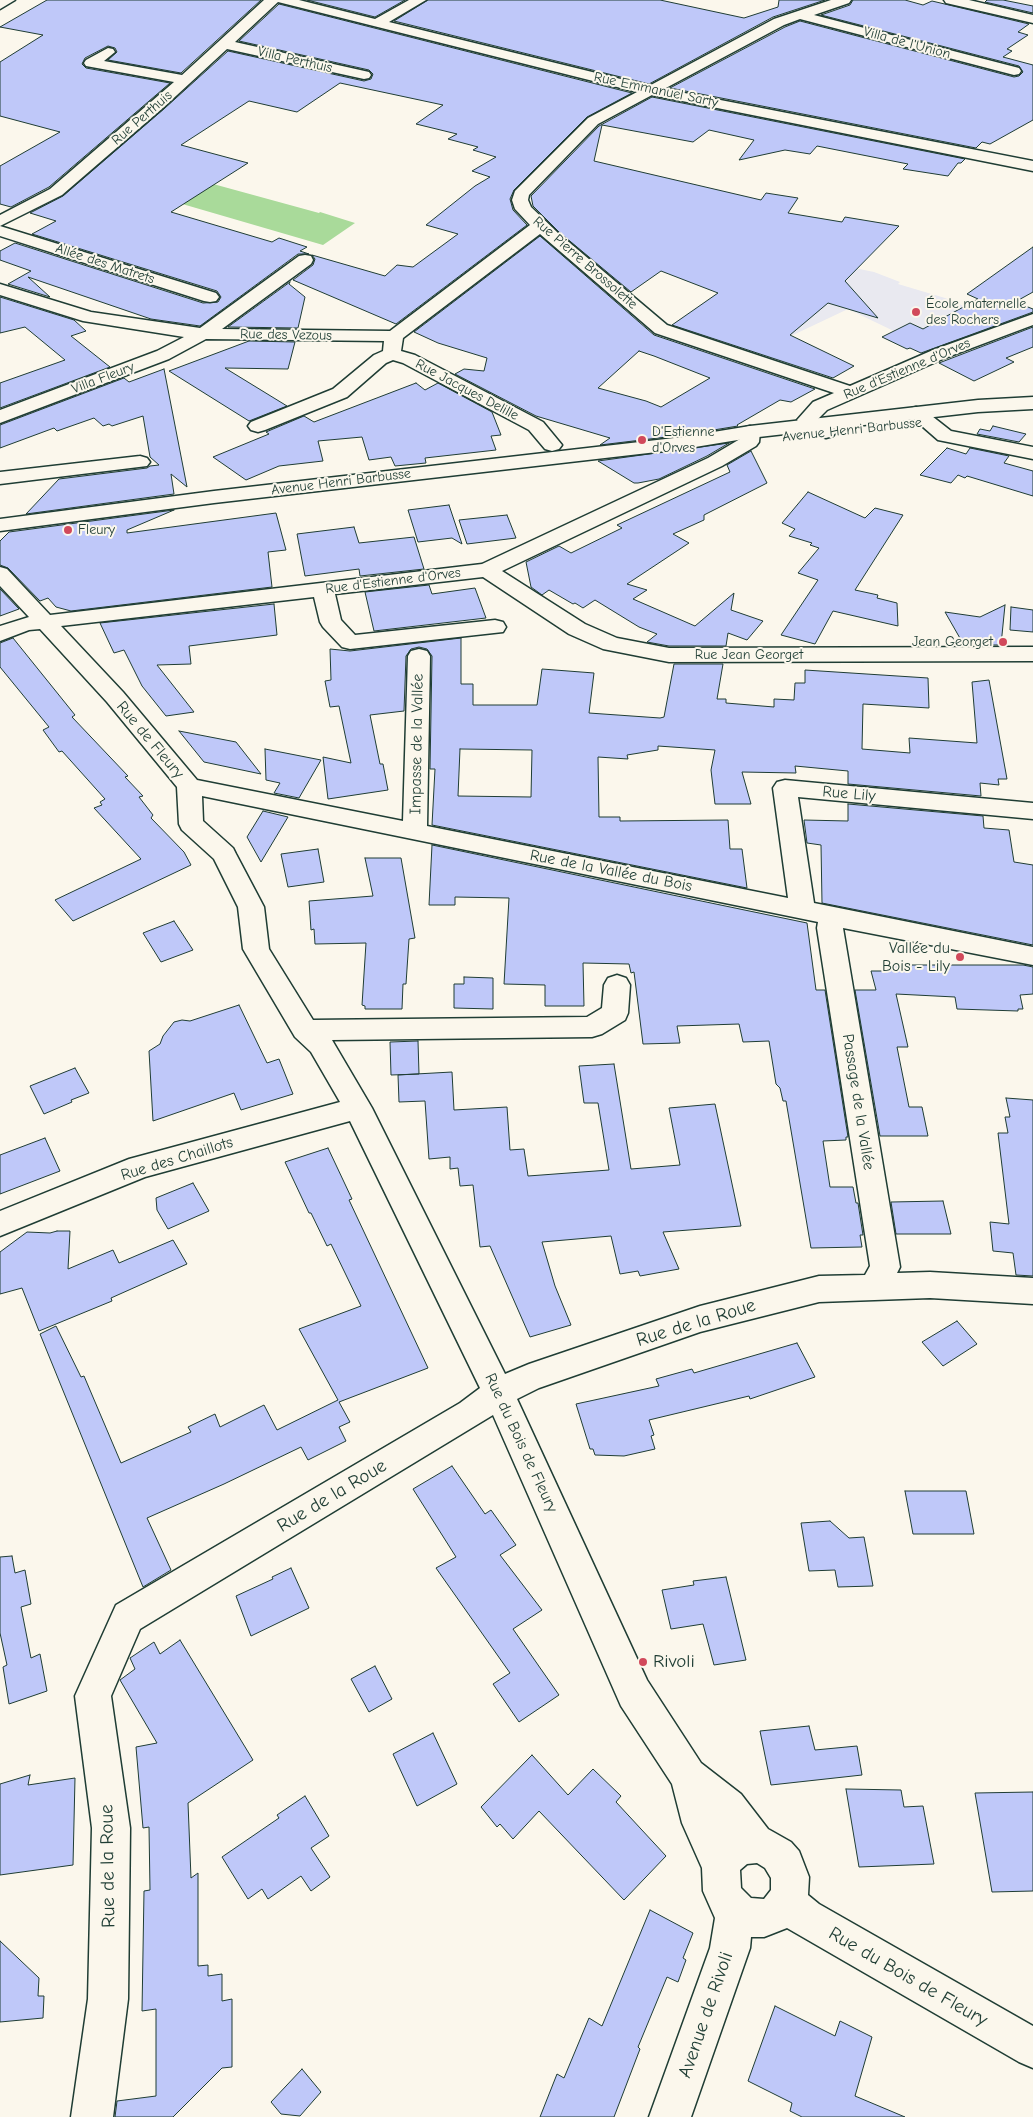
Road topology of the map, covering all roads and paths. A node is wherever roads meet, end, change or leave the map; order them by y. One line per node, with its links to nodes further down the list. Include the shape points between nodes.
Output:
1 (8, 0): 7 (street)
2 (272, 0): 11 (street, Rue Perthuis)
3 (283, 0): 10 (street, Rue Emmanuel Sarty)
4 (419, 0): 10 (street)
5 (844, 0): 8 (street, Rue Pierre Brossolette)
6 (951, 0): 9 (street)
7 (0, 5)
8 (800, 15): 13 (street, Villa de l'Union); 16 (street, Rue Pierre Brossolette, via 779,22)
9 (1033, 19)
10 (377, 23): 16 (street, Rue Emmanuel Sarty)
11 (226, 44): 14 (street, Villa Perthuis); 15 (street, Rue Perthuis)
12 (108, 52): 15 (street, via 91,63)
13 (1014, 71)
14 (364, 76)
15 (186, 80): 18 (street, Rue Perthuis, via 56,192)
16 (650, 90): 17 (street, Rue Emmanuel Sarty); 19 (street, Rue Pierre Brossolette, via 587,125 522,194 520,205)
17 (1033, 166)
18 (0, 221)
19 (540, 226): 26 (street); 27 (street, Rue Pierre Brossolette, via 660,329)
20 (0, 231): 23 (street, Allée des Matrets)
21 (305, 260): 25 (street, Villa Fleury)
22 (0, 289): 25 (street, Rue des Vezous, via 89,318)
23 (210, 298)
24 (1033, 319): 27 (street, Rue d'Estienne d'Orves)
25 (203, 334): 26 (street, Rue des Vezous); 29 (street, Villa Fleury, via 163,355)
26 (393, 345): 31 (street, via 340,393); 34 (street, Rue Jacques Delille, via 409,359 536,426)
27 (850, 392): 32 (street, Rue d'Estienne d'Orves, via 820,406 807,420)
28 (1026, 404): 30 (street, Avenue Henri Barbusse, via 1008,409)
29 (0, 417)
30 (921, 417): 32 (street, Avenue Henri Barbusse); 35 (street, via 945,436)
31 (258, 426)
32 (819, 428): 33 (street, Avenue Henri Barbusse)
33 (749, 437): 38 (street, Avenue Henri Barbusse, via 214,497); 39 (street, Rue d'Estienne d'Orves, via 715,462)
34 (552, 445)
35 (1033, 452)
36 (140, 462): 37 (street)
37 (0, 478)
38 (0, 525)
39 (487, 570): 41 (street, Rue d'Estienne d'Orves); 45 (street, Rue Jean Georget, via 577,629 611,644 670,655)
40 (0, 573): 42 (street, Rue de Fleury)
41 (323, 590): 42 (street, Rue d'Estienne d'Orves); 43 (street, via 331,622 350,642)
42 (47, 622): 44 (street, Rue d'Estienne d'Orves, via 25,624); 47 (street, Rue de Fleury)
43 (495, 627)
44 (0, 634)
45 (1033, 654)
46 (419, 656): 49 (street, Impasse de la Vallée)
47 (189, 786): 49 (street, Rue de la Vallée du Bois); 54 (street, Rue de Fleury, via 191,824 224,854 251,908 256,949)
48 (1033, 811): 50 (street, Rue Lily, via 785,788)
49 (415, 832): 50 (street, Rue de la Vallée du Bois)
50 (802, 908): 51 (street, Rue de la Vallée du Bois)
51 (832, 914): 52 (street, Rue de la Vallée du Bois); 57 (street, Passage de la Vallée, via 830,928 885,1267)
52 (1033, 956)
53 (617, 985): 54 (street, via 615,1014 592,1027)
54 (305, 1030): 55 (street, Rue de Fleury, via 321,1044)
55 (358, 1108): 56 (street, Rue des Chaillots, via 139,1167); 59 (street, Rue du Bois de Fleury)
56 (0, 1224)
57 (873, 1288): 58 (street, Rue de la Roue, via 930,1285); 59 (street, Rue de la Roue, via 819,1289 700,1319 529,1378)
58 (1033, 1291)
59 (498, 1393): 60 (street, Rue du Bois de Fleury, via 634,1693); 66 (street, Rue de la Roue, via 471,1413 128,1617 93,1696 112,1828 108,1999)
60 (688, 1776): 61 (street, Rue du Bois de Fleury, via 728,1807); 62 (street, Rue du Bois de Fleury, via 701,1823)
61 (756, 1844): 62 (street, via 734,1849); 63 (street, Rue du Bois de Fleury, via 778,1855 786,1865 790,1891)
62 (721, 1867): 64 (street, Rue du Bois de Fleury, via 722,1891)
63 (786, 1902): 64 (street, via 776,1913 764,1918 749,1917); 65 (street, Rue du Bois de Fleury, via 806,1918)
64 (736, 1910): 67 (street, Avenue de Rivoli, via 730,1948)
65 (1033, 2048)
66 (92, 2117)
67 (670, 2117)

